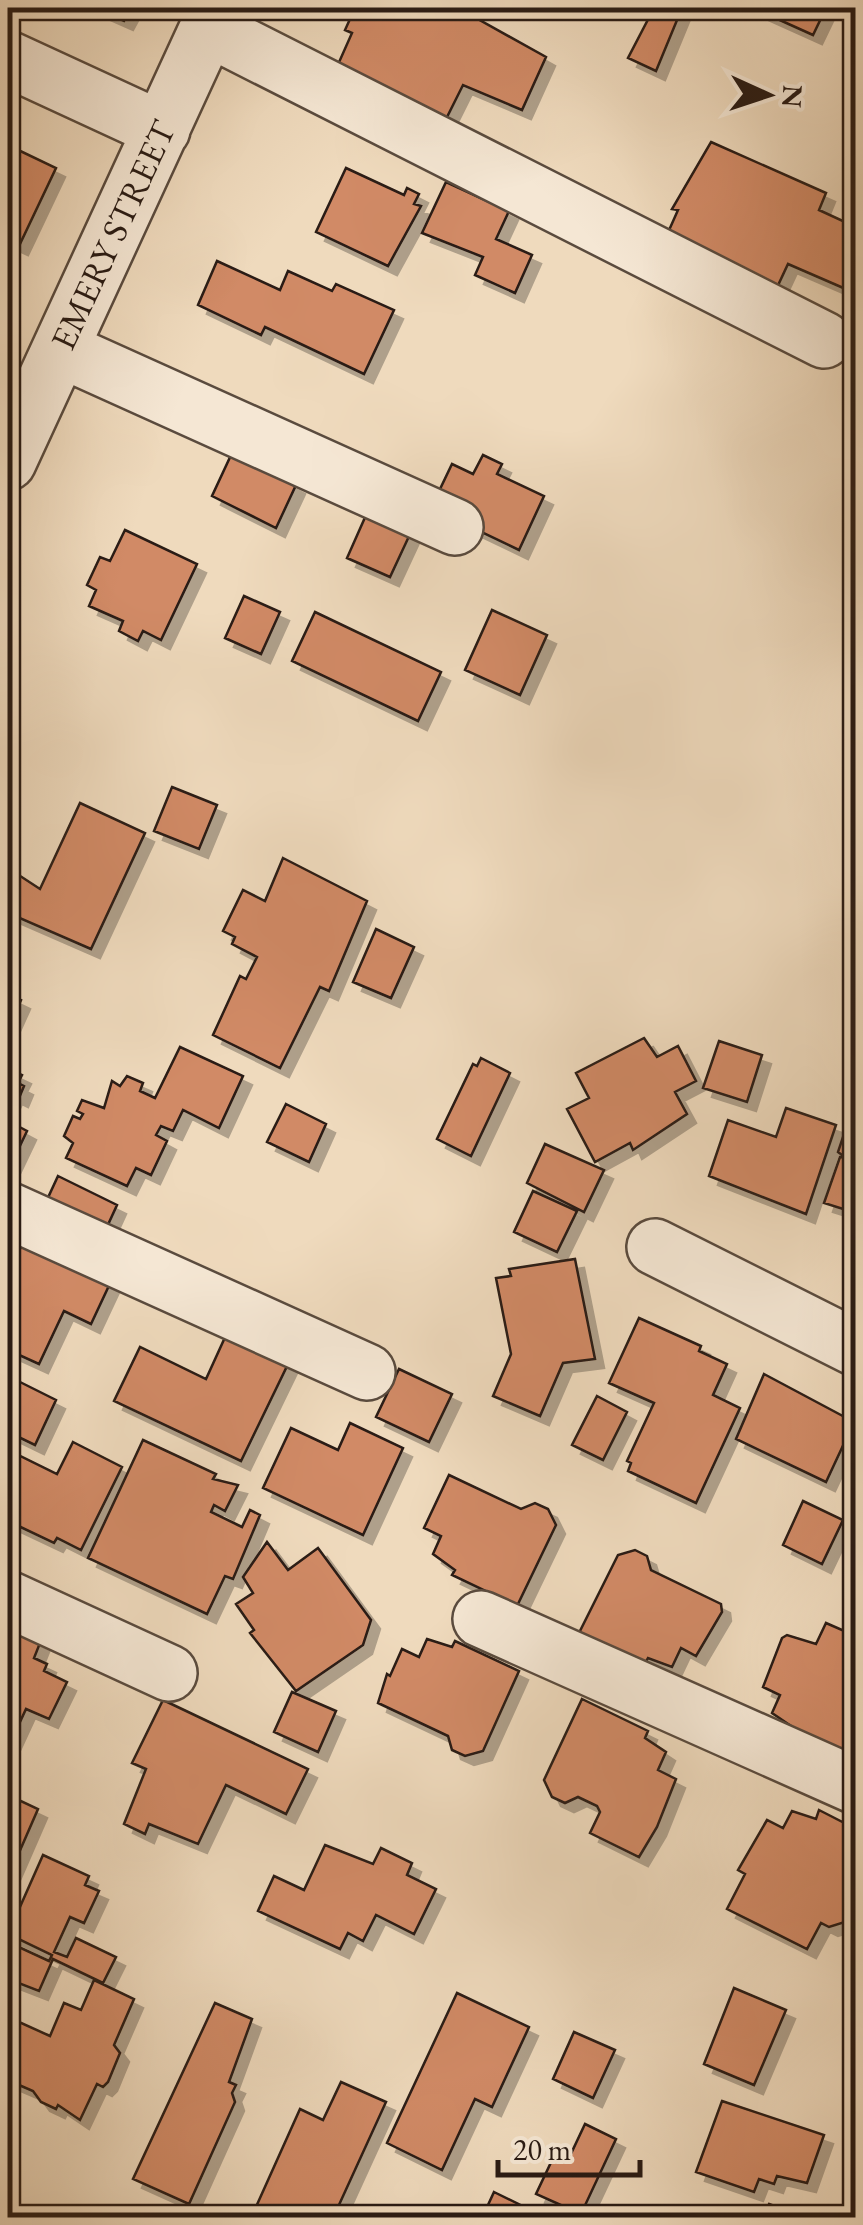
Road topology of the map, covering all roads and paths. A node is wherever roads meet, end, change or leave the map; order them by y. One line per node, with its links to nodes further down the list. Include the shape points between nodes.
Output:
1 (213, 18): 3 (street, EMERY STREET); 4 (street)
2 (8, 58): 3 (street)
3 (162, 130): 5 (street, EMERY STREET)
4 (824, 340)
5 (60, 349): 6 (street, EMERY STREET); 7 (street)
6 (8, 462)
7 (454, 527)
8 (8, 1210): 11 (street)
9 (655, 1248): 10 (street)
10 (856, 1348)
11 (368, 1372)
12 (8, 1599): 14 (street)
13 (481, 1619): 15 (street)
14 (169, 1673)
15 (856, 1786)

